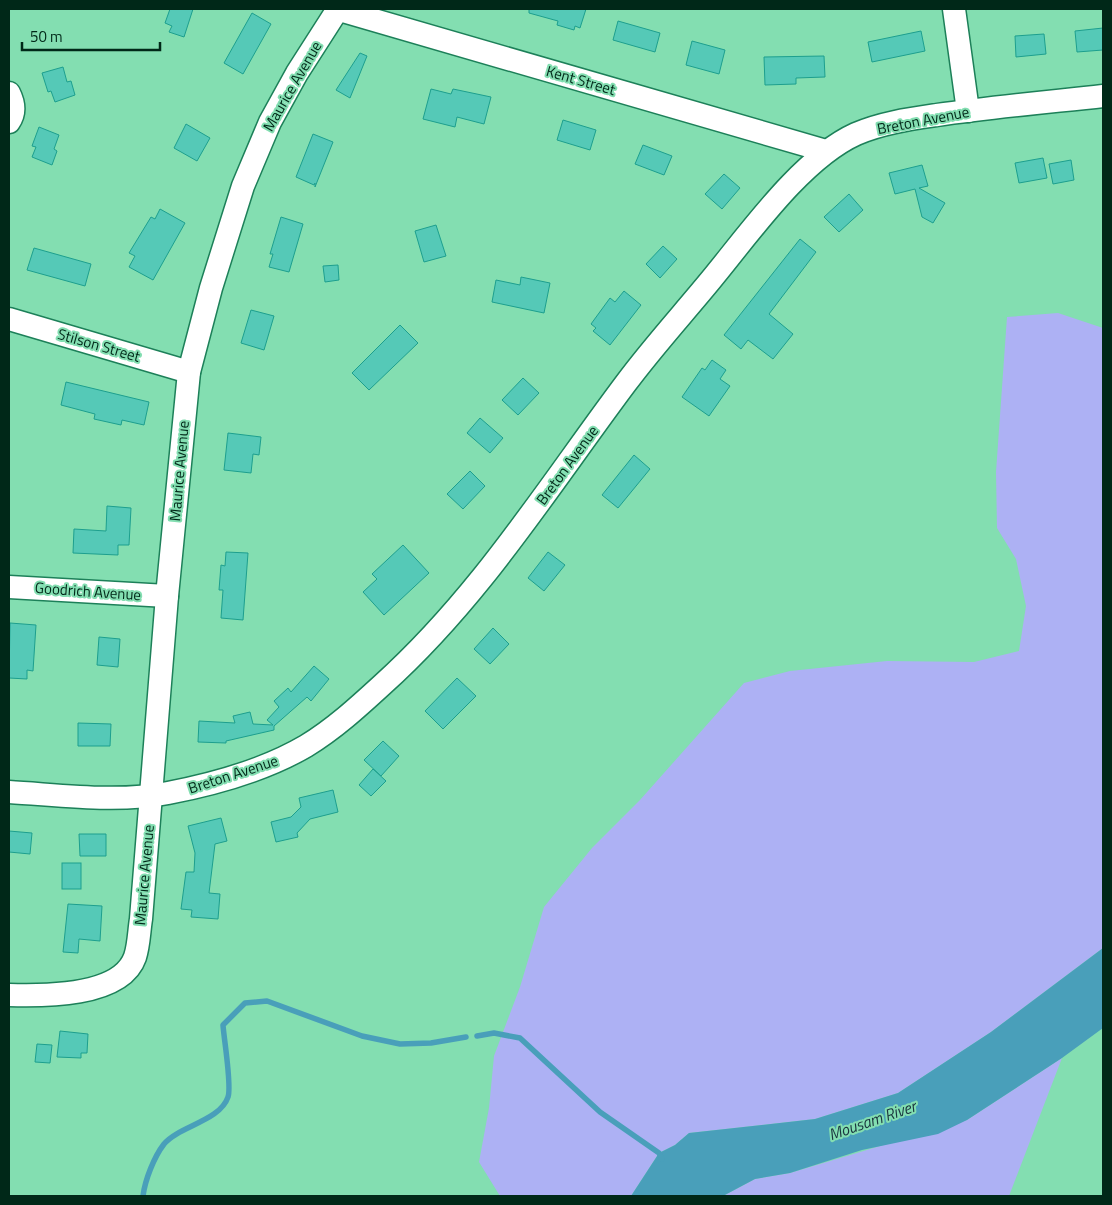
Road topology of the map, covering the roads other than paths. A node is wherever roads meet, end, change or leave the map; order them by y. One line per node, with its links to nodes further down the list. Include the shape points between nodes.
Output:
1 (337, 9): 7 (street, Kent Street); 9 (street, Maurice Avenue, via 297,73 260,144 243,186)
2 (954, 9): 5 (street)
3 (9, 93): 6 (street, via 14,110)
4 (1103, 96): 5 (street, Breton Avenue)
5 (968, 110): 7 (street, Breton Avenue, via 900,121 857,134)
6 (9, 122)
7 (826, 151): 13 (street, Breton Avenue, via 772,207 628,380 473,591 394,674 334,727 278,760 208,783)
8 (9, 319): 9 (street, Stilson Street)
9 (189, 372): 11 (street, Maurice Avenue)
10 (9, 587): 11 (street, Goodrich Avenue)
11 (167, 596): 13 (street, Maurice Avenue)
12 (9, 792): 13 (street, Breton Avenue)
13 (151, 796): 14 (street, Maurice Avenue, via 141,919 132,963 117,977 86,990 38,996)
14 (9, 995)

